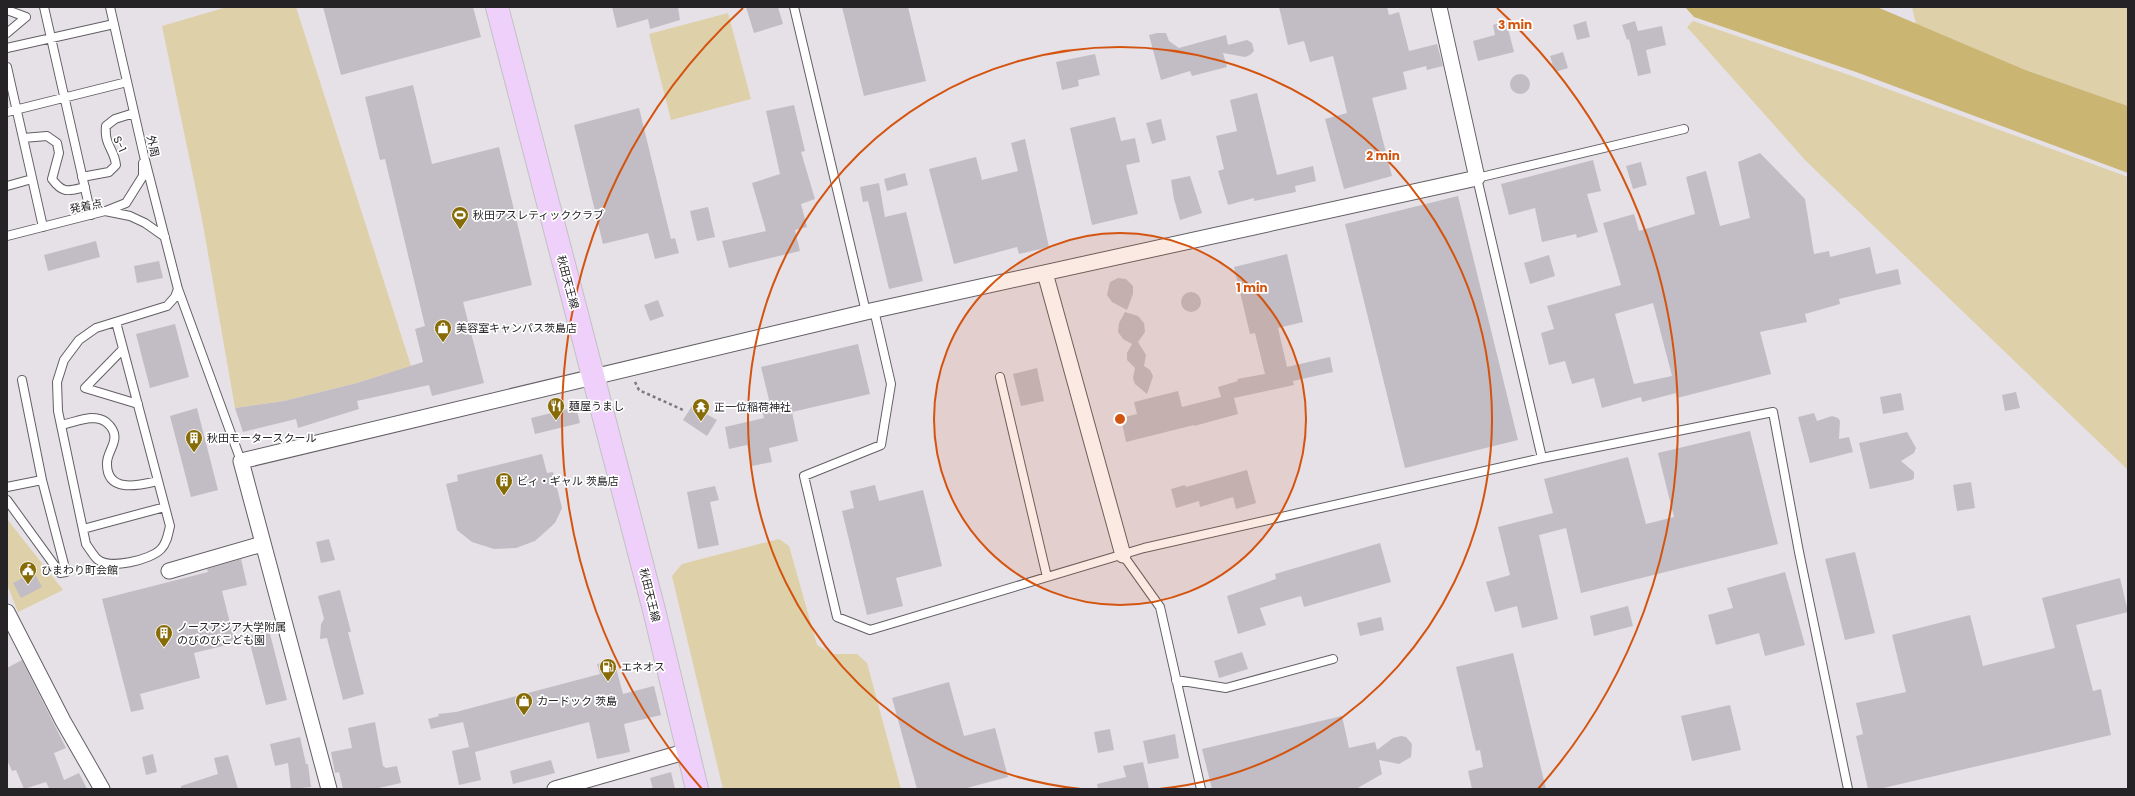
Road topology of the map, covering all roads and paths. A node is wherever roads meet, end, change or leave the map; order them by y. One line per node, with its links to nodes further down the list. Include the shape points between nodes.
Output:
1 (44, 7): 9 (lane)
2 (110, 7): 7 (lane, 外周)
3 (496, 7): 37 (main road, 秋田天王線)
4 (794, 7): 32 (lane)
5 (1439, 7): 21 (street)
6 (7, 10): 8 (lane, via 26,17)
7 (114, 24): 9 (lane); 12 (lane, 外周)
8 (7, 33)
9 (51, 38): 10 (lane); 13 (lane)
10 (7, 48)
11 (7, 69): 14 (lane)
12 (127, 82): 13 (lane); 16 (lane, 外周)
13 (64, 97): 14 (lane); 20 (lane)
14 (16, 110): 15 (lane); 18 (lane)
15 (7, 112)
16 (134, 113): 19 (lane, 外周); 20 (lane, S-1, via 115,119 106,126 105,138 115,157 116,165 109,172)
17 (1684, 129): 21 (lane)
18 (23, 138): 22 (lane); 24 (lane, via 47,136 57,143 59,153 52,180 58,188 68,191)
19 (144, 156): 25 (lane, via 143,176 138,187 126,203); 29 (lane, 外周)
20 (82, 177): 24 (lane)
21 (1477, 178): 30 (street); 42 (lane)
22 (32, 179): 23 (lane); 27 (lane)
23 (7, 186)
24 (85, 187): 26 (lane)
25 (105, 212): 26 (lane, 発着点); 29 (lane, 発着点, via 130,216)
26 (91, 215): 27 (lane, 発着点)
27 (43, 227): 28 (lane, 発着点)
28 (7, 236)
29 (165, 237): 31 (lane, 外周)
30 (1045, 273): 32 (street); 51 (street)
31 (178, 289): 33 (lane, via 167,306); 43 (lane, 外周)
32 (870, 311): 35 (street); 53 (lane, via 891,384 881,445 804,476 837,617 870,630)
33 (116, 322): 34 (lane); 41 (lane, via 96,328 79,340 64,360 57,382)
34 (123, 349): 39 (lane); 39 (lane, via 85,388)
35 (629, 369): 37 (street); 40 (path, via 639,390)
36 (1000, 376): 53 (lane)
37 (593, 377): 43 (street); 57 (main road, 秋田天王線)
38 (22, 380): 44 (lane)
39 (138, 404): 45 (lane)
40 (685, 412)
41 (61, 425): 45 (lane, via 92,418 102,420 110,426 114,438 106,462 108,472 114,480 133,487); 49 (lane)
42 (1542, 458): 51 (lane); 63 (lane, via 1773,412)
43 (241, 461): 50 (street)
44 (42, 480): 46 (lane); 47 (lane, via 66,572 60,573)
45 (158, 481): 48 (lane)
46 (7, 487)
47 (7, 500)
48 (165, 507): 49 (lane); 49 (lane, via 170,526 166,541 160,550 133,562 115,565 97,560 86,544)
49 (83, 529)
50 (262, 544): 52 (street); 59 (street)
51 (1123, 554): 53 (lane); 56 (lane, via 1160,607)
52 (169, 571)
53 (1047, 577)
54 (8, 615): 58 (street)
55 (1333, 659): 56 (lane, via 1226,688)
56 (1176, 680): 62 (lane)
57 (688, 751): 60 (street); 61 (main road, 秋田天王線)
58 (102, 789)
59 (329, 789)
60 (555, 789)
61 (697, 789)
62 (1201, 789)
63 (1848, 789)

